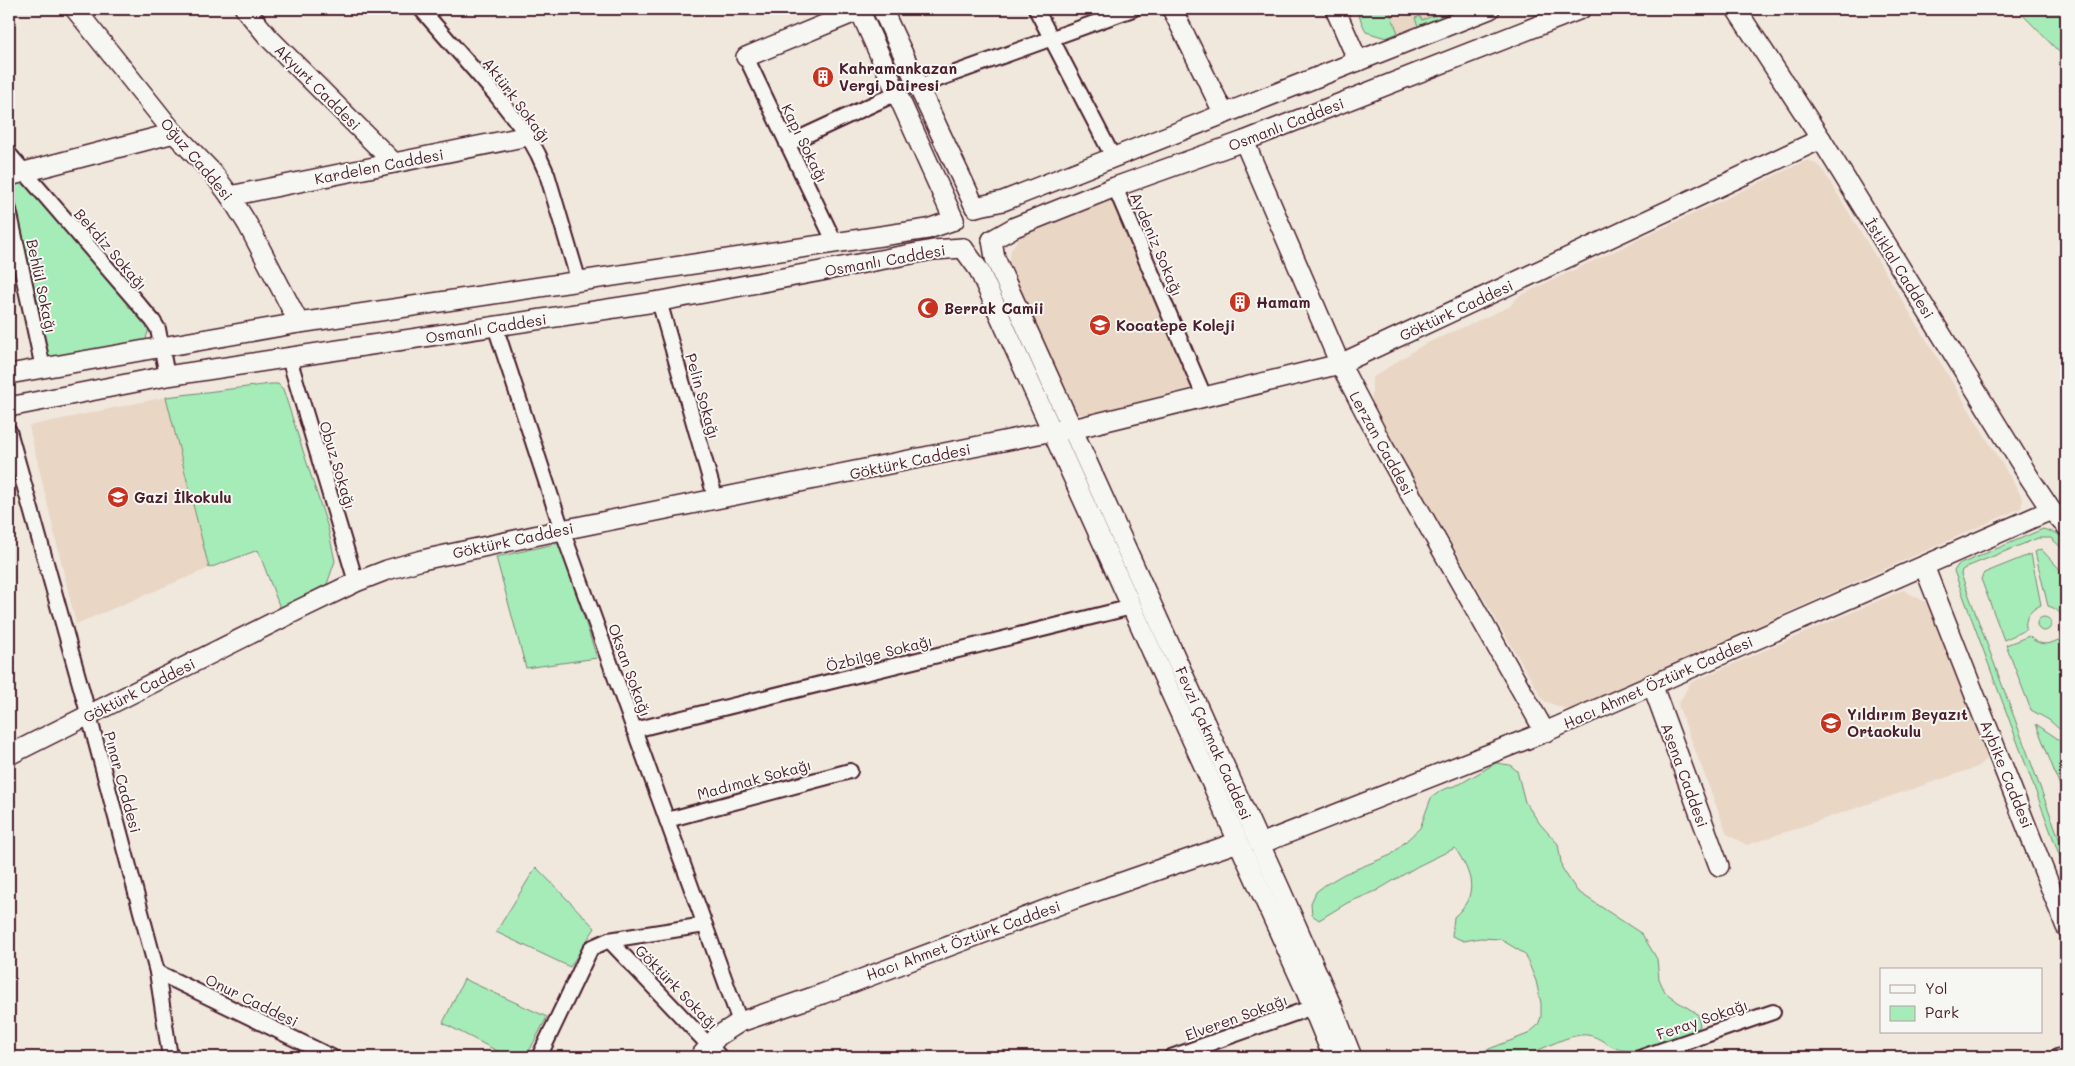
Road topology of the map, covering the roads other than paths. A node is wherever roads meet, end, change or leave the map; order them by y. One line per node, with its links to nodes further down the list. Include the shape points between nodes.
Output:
1 (76, 9): 19 (street, Oğuz Caddesi)
2 (245, 9): 26 (street, Akyurt Caddesi, via 269,38)
3 (421, 9): 20 (street, Aktürk Sokağı)
4 (882, 9): 16 (street)
5 (1036, 9): 13 (street)
6 (1133, 9): 13 (street)
7 (1172, 9): 18 (street)
8 (1334, 9): 15 (street)
9 (1490, 9): 15 (street, Osmanlı Caddesi)
10 (1581, 9): 22 (street, Osmanlı Caddesi)
11 (1736, 9): 21 (street, İstiklal Caddesi)
12 (860, 10): 14 (street); 17 (street)
13 (1052, 39): 16 (street); 25 (street)
14 (746, 57): 23 (street, Kapı Sokağı)
15 (1358, 61): 18 (street, Osmanlı Caddesi)
16 (919, 86): 30 (street)
17 (897, 93): 23 (street); 32 (street)
18 (1224, 114): 25 (street, Osmanlı Caddesi)
19 (174, 133): 27 (street); 29 (street, Oğuz Caddesi, via 213,173)
20 (528, 136): 26 (street, Kardelen Caddesi); 36 (street, Aktürk Sokağı, via 547,174)
21 (1821, 139): 42 (street, Göktürk Caddesi); 52 (street, İstiklal Caddesi)
22 (1244, 141): 28 (street, Osmanlı Caddesi); 42 (street, Lerzan Caddesi)
23 (787, 144): 34 (street, Kapı Sokağı)
24 (9, 154): 27 (street, Bekdiz Sokağı)
25 (1113, 157): 30 (street, Osmanlı Caddesi, via 1003,201)
26 (394, 163): 29 (street, Kardelen Caddesi)
27 (16, 174): 40 (street, Bekdiz Sokağı, via 153,321)
28 (1115, 187): 33 (street, Osmanlı Caddesi, via 1015,227); 46 (street, Aydeniz Sokağı)
29 (230, 196): 38 (street, Oğuz Caddesi)
30 (975, 207): 32 (street, via 963,210); 33 (street, via 987,211 994,220)
31 (9, 210): 43 (street, Behlül Sokağı)
32 (954, 220): 34 (street, Osmanlı Caddesi, via 928,229); 35 (street, via 952,234)
33 (992, 240): 35 (street, via 980,250); 48 (street, Fevzi Çakmak Caddesi, via 995,258)
34 (835, 243): 36 (street, Osmanlı Caddesi)
35 (963, 248): 37 (street, Osmanlı Caddesi, via 933,250); 50 (street, Fevzi Çakmak Caddesi, via 979,270)
36 (579, 282): 38 (street, Osmanlı Caddesi)
37 (659, 301): 39 (street, Osmanlı Caddesi); 51 (street, Pelin Sokağı)
38 (299, 323): 40 (street, Osmanlı Caddesi)
39 (495, 326): 41 (street, Osmanlı Caddesi); 54 (street, Oksan Sokağı)
40 (161, 347): 43 (street, Osmanlı Caddesi); 45 (street, Bekdiz Sokağı)
41 (289, 358): 45 (street, Osmanlı Caddesi); 56 (street, Obuz Sokağı)
42 (1340, 364): 46 (street, Göktürk Caddesi); 61 (street, Lerzan Caddesi)
43 (43, 368): 44 (street, Osmanlı Caddesi)
44 (9, 374)
45 (167, 376): 47 (street, Osmanlı Caddesi)
46 (1204, 396): 48 (street, Göktürk Caddesi)
47 (9, 407)
48 (1073, 429): 50 (street); 66 (street, Fevzi Çakmak Caddesi)
49 (9, 431): 59 (street, Pınar Caddesi)
50 (1052, 432): 51 (street, Göktürk Caddesi); 57 (street, Fevzi Çakmak Caddesi)
51 (716, 500): 54 (street, Göktürk Caddesi)
52 (2051, 510): 53 (street, İstiklal Caddesi); 55 (street, Hacı Ahmet Öztürk Caddesi)
53 (2066, 526)
54 (562, 530): 56 (street, Göktürk Caddesi, via 422,560); 60 (street, Oksan Sokağı)
55 (1924, 566): 58 (street, Hacı Ahmet Öztürk Caddesi); 69 (street, Aybike Caddesi)
56 (356, 582): 59 (street, Göktürk Caddesi)
57 (1132, 607): 60 (street, Özbilge Sokağı); 65 (street, Fevzi Çakmak Caddesi)
58 (1652, 684): 61 (street, Hacı Ahmet Öztürk Caddesi); 67 (street, Asena Caddesi)
59 (88, 716): 62 (street, Göktürk Caddesi); 71 (street, Pınar Caddesi)
60 (634, 730): 64 (street, Oksan Sokağı)
61 (1545, 732): 66 (street, Hacı Ahmet Öztürk Caddesi)
62 (9, 755)
63 (850, 771): 64 (street, Madımak Sokağı)
64 (667, 820): 68 (street, Oksan Sokağı)
65 (1238, 842): 72 (street, Fevzi Çakmak Caddesi); 74 (street, Hacı Ahmet Öztürk Caddesi)
66 (1260, 844): 82 (street, Fevzi Çakmak Caddesi)
67 (1719, 866)
68 (705, 926): 70 (street); 74 (street, Oksan Sokağı)
69 (2066, 927)
70 (609, 940): 75 (street, Göktürk Sokağı); 79 (street, via 591,948)
71 (157, 972): 77 (street, Pınar Caddesi); 78 (street, Onur Caddesi)
72 (1312, 1007): 80 (street, Elveren Sokağı); 81 (street, Fevzi Çakmak Caddesi)
73 (1773, 1012): 83 (street, Feray Sokağı)
74 (740, 1022): 75 (street, Hacı Ahmet Öztürk Caddesi, via 718,1036)
75 (710, 1053)
76 (2066, 1054): 84 (street)
77 (170, 1057)
78 (332, 1057)
79 (539, 1057)
80 (1171, 1057)
81 (1333, 1057)
82 (1352, 1057)
83 (1642, 1057)
84 (2057, 1057)

